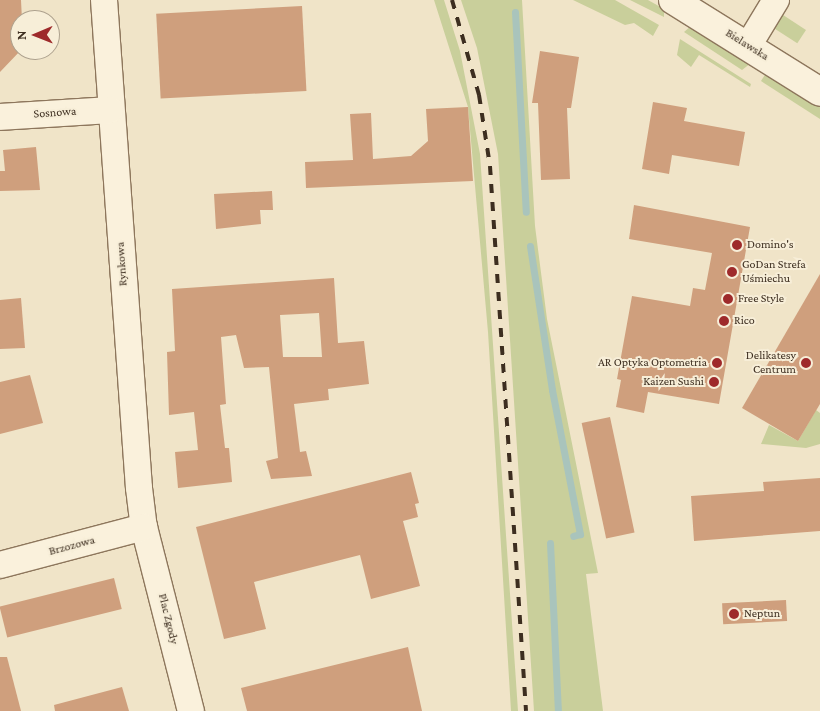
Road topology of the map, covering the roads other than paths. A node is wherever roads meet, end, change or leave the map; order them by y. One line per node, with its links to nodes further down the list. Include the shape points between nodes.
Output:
1 (104, 0): 6 (street, Rynkowa)
2 (673, 0): 4 (street, Bielawska)
3 (776, 0): 4 (street)
4 (748, 46): 5 (street, Bielawska)
5 (820, 92)
6 (110, 110): 7 (street, Sosnowa); 8 (street, Rynkowa)
7 (0, 117)
8 (144, 527): 9 (street, Brzozowa); 10 (street, Plac Zgody)
9 (0, 565)
10 (191, 711)

